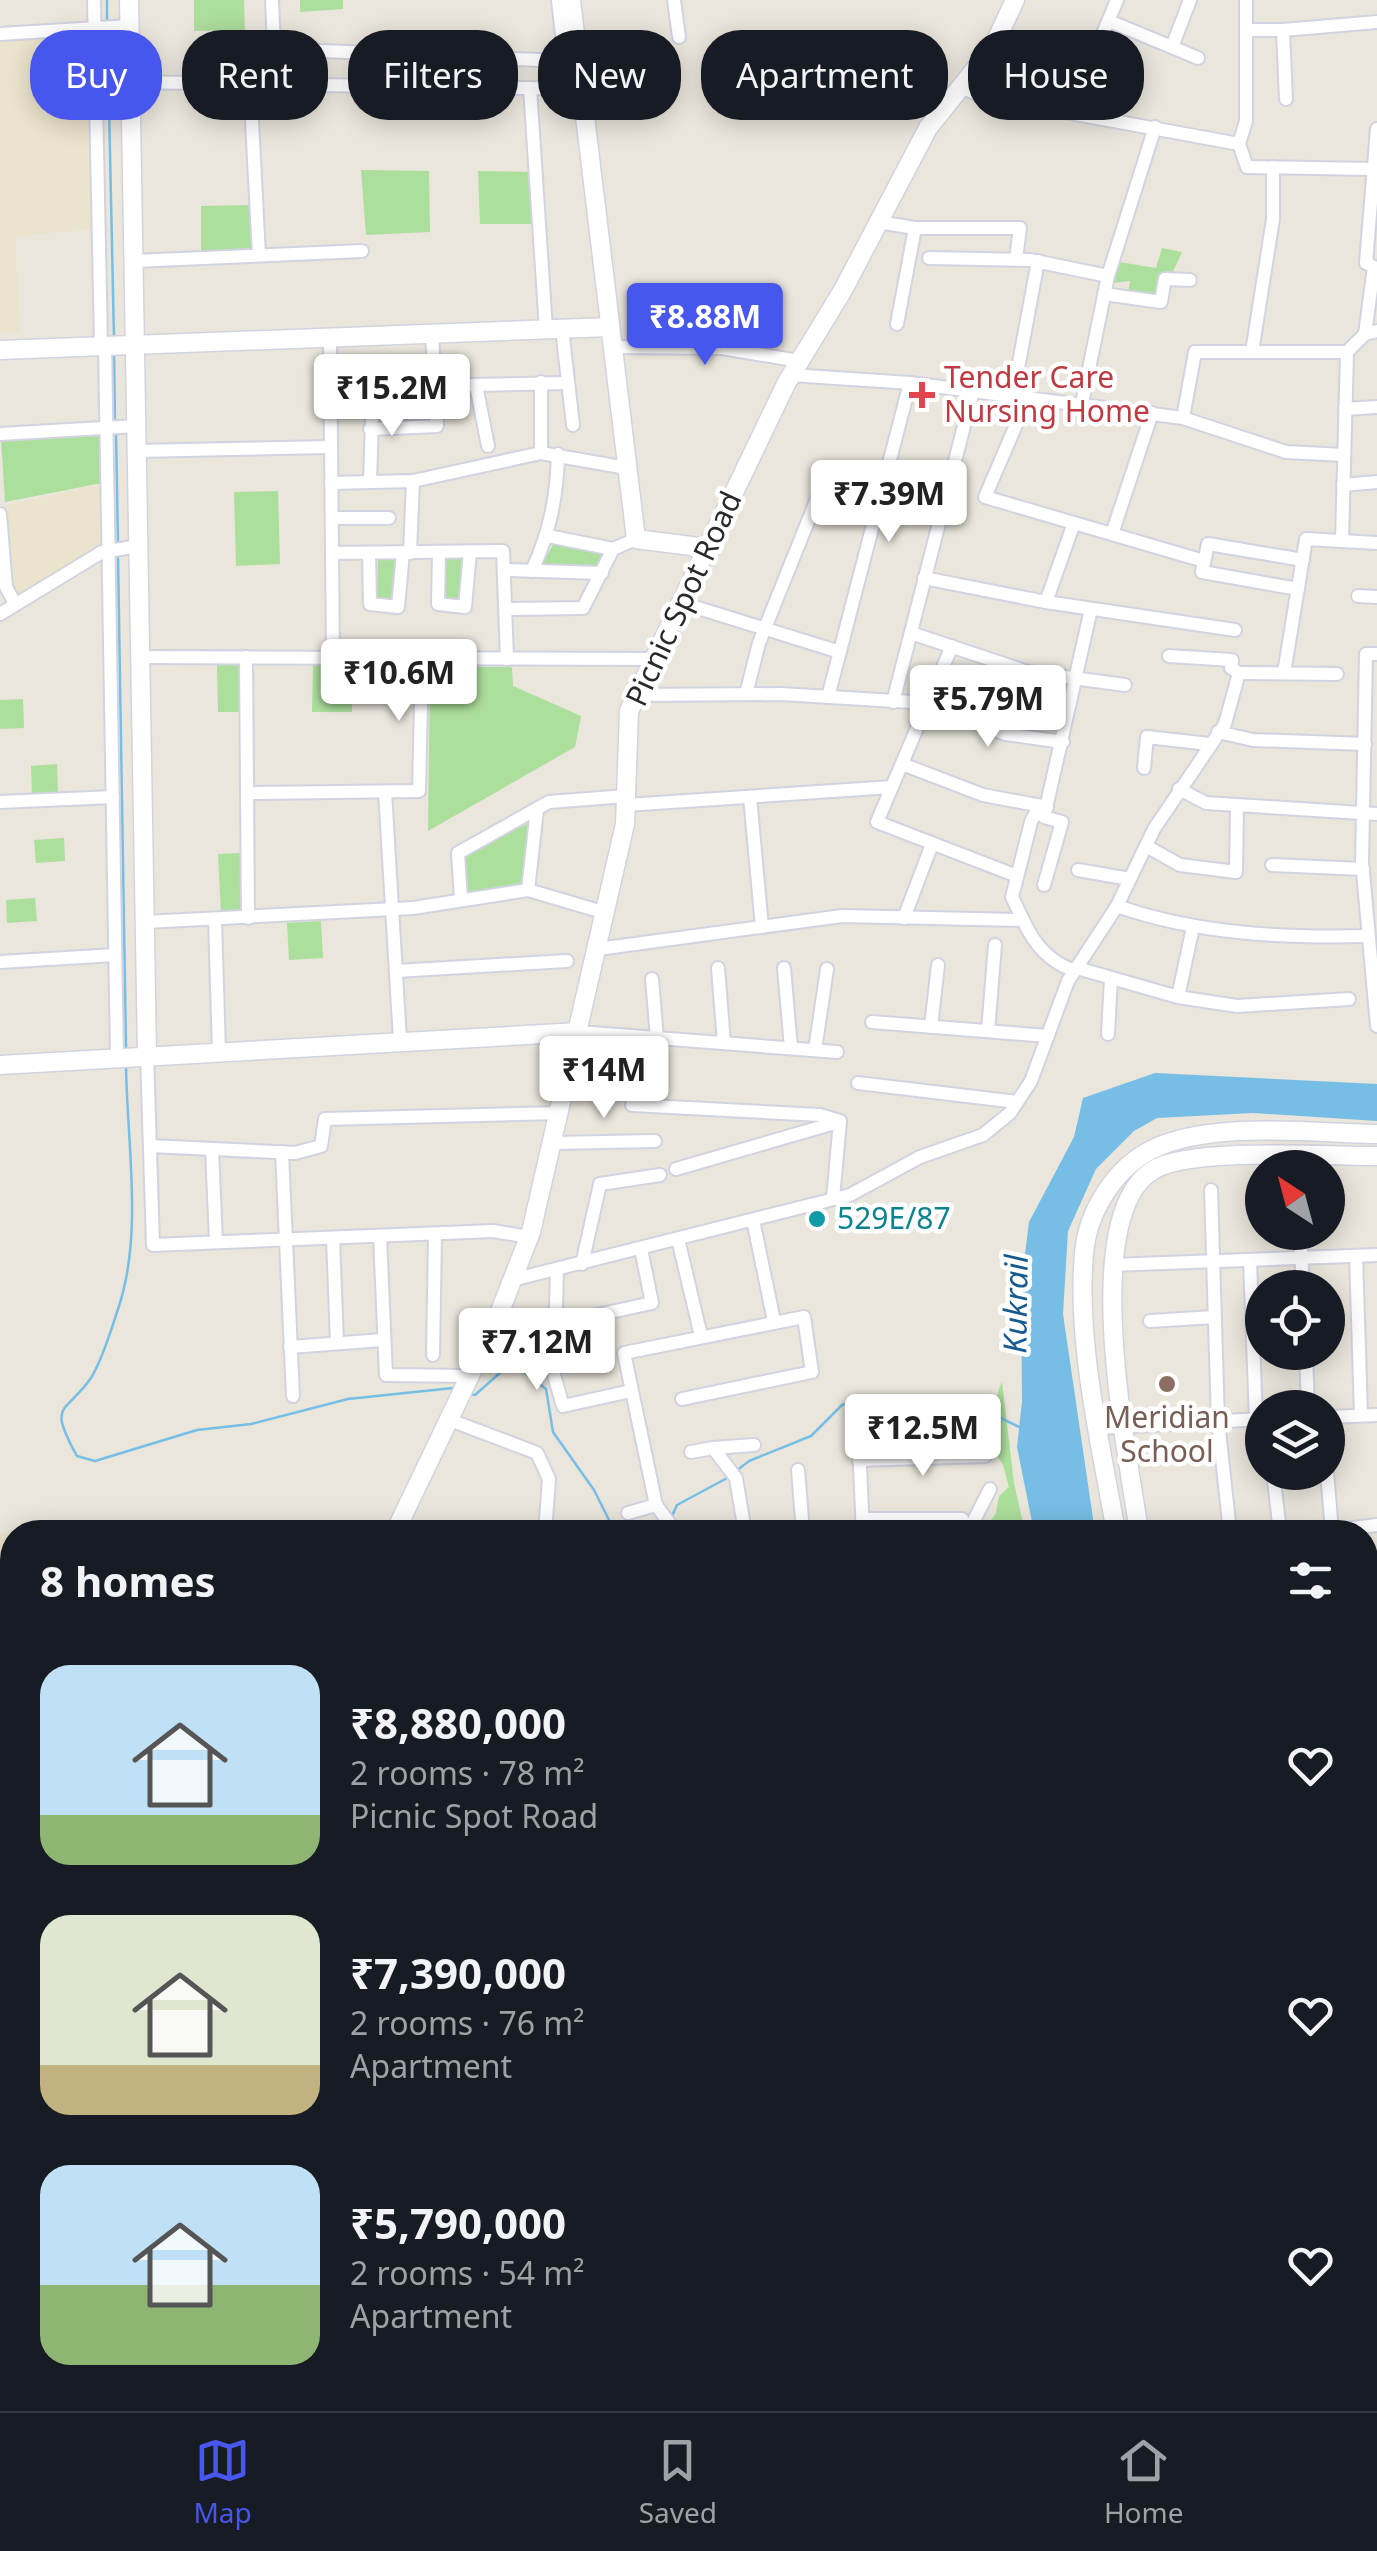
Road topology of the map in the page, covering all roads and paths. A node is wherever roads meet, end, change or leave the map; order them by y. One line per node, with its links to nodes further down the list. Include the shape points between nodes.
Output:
1 (94, 0): 13 (street)
2 (129, 0): 13 (street)
3 (272, 0): 4 (street, via 274,49 565,60)
4 (558, 0)
5 (570, 0): 16 (street)
6 (674, 0): 17 (street)
7 (1015, 0): 27 (street, Picnic Spot Road, via 993,47)
8 (1118, 0): 11 (street)
9 (1190, 0): 22 (street)
10 (1246, 0): 19 (street)
11 (1108, 21): 18 (street); 22 (street)
12 (1377, 22): 20 (street)
13 (110, 27): 14 (street); 15 (street); 21 (street)
14 (110, 30)
15 (111, 30)
16 (574, 30)
17 (678, 30)
18 (1104, 30)
19 (1246, 30): 20 (street); 37 (street, via 1246,121)
20 (1283, 30): 29 (street)
21 (0, 34)
22 (1172, 47): 23 (street)
23 (1198, 58)
24 (328, 84): 25 (street)
25 (530, 88): 26 (street); 53 (street)
26 (538, 88)
27 (962, 88): 28 (street); 40 (street, Picnic Spot Road, via 928,128)
28 (968, 90)
29 (1286, 99)
30 (111, 120): 57 (street)
31 (113, 120): 45 (street)
32 (252, 120): 43 (street)
33 (585, 120): 52 (street)
34 (1115, 120): 35 (street)
35 (1155, 127): 37 (street); 48 (street)
36 (1377, 130): 39 (street)
37 (1238, 144): 38 (street, via 1246,167)
38 (1272, 167): 39 (street); 60 (street, via 1273,220)
39 (1372, 169): 55 (street, via 1366,264 1374,267)
40 (878, 222): 41 (street); 62 (street, Picnic Spot Road)
41 (916, 228): 46 (street, via 1020,228); 51 (street)
42 (362, 251): 43 (street)
43 (259, 255): 45 (street)
44 (929, 258): 46 (street)
45 (134, 260): 57 (street)
46 (1016, 260): 47 (street)
47 (1038, 261): 48 (street); 69 (street)
48 (1108, 276): 50 (street)
49 (1190, 280): 50 (street, via 1165,279 1160,302)
50 (1104, 294): 70 (street)
51 (896, 324)
52 (610, 327): 53 (street); 58 (street)
53 (554, 329): 54 (street); 64 (street)
54 (432, 333): 56 (street); 67 (street)
55 (1371, 333): 61 (street)
56 (330, 336): 57 (street); 80 (street)
57 (114, 344): 59 (street); 76 (street); 76 (street)
58 (612, 347): 62 (street, via 722,348); 85 (street)
59 (0, 350)
60 (1252, 352): 61 (street); 74 (street, via 1195,352)
61 (1347, 352): 72 (street)
62 (795, 368): 65 (street); 102 (street, Picnic Spot Road)
63 (541, 382): 64 (street); 66 (street); 82 (street)
64 (567, 383): 75 (street)
65 (910, 383): 68 (street); 128 (street)
66 (476, 385): 67 (street); 79 (street)
67 (434, 386): 77 (street, via 373,387); 77 (street, via 437,426)
68 (973, 392): 69 (street); 114 (street)
69 (1021, 396): 70 (street); 95 (street, via 985,498)
70 (1082, 403): 73 (street)
71 (1377, 407): 72 (street)
72 (1345, 409): 84 (street)
73 (1152, 413): 74 (street); 96 (street)
74 (1183, 418): 84 (street, via 1286,452)
75 (572, 425)
76 (119, 427): 78 (street); 81 (street); 103 (street)
77 (370, 429): 88 (street)
78 (0, 434)
79 (488, 446)
80 (331, 447): 81 (street); 90 (street)
81 (137, 451): 103 (street)
82 (541, 453): 83 (street); 87 (street)
83 (558, 454): 85 (street); 97 (street)
84 (1344, 455): 91 (street)
85 (627, 468): 98 (street)
86 (827, 474): 124 (street)
87 (413, 481): 88 (street); 104 (street)
88 (370, 482): 90 (street)
89 (1377, 482): 91 (street)
90 (331, 483): 93 (street)
91 (1343, 486): 99 (street)
92 (0, 514): 120 (street, via 6,587)
93 (332, 518): 94 (street); 107 (street)
94 (389, 518)
95 (1074, 524): 96 (street); 118 (street)
96 (1112, 534): 110 (street)
97 (548, 536): 101 (street); 112 (street)
98 (636, 539): 101 (street); 102 (street)
99 (1342, 542): 100 (street); 109 (street, via 1306,539)
100 (1377, 543)
101 (613, 548): 113 (street)
102 (707, 548): 119 (street, Picnic Spot Road)
103 (121, 549): 120 (street); 131 (street); 156 (street)
104 (407, 552): 105 (street); 108 (street); 108 (street, via 398,607 370,604)
105 (439, 552): 106 (street); 106 (street, via 438,604 465,607)
106 (470, 552): 111 (street, via 503,550)
107 (332, 553): 108 (street); 133 (street)
108 (369, 553)
109 (1303, 560): 110 (street, via 1208,544); 115 (street)
110 (1204, 561): 115 (street, via 1202,572)
111 (505, 570): 112 (street); 121 (street)
112 (532, 571): 113 (street)
113 (602, 573): 121 (street, via 583,608)
114 (924, 578): 118 (street); 126 (street)
115 (1298, 589): 138 (street)
116 (1358, 596): 117 (street)
117 (1377, 596)
118 (1046, 602): 122 (street)
119 (682, 603): 124 (street); 136 (street, Picnic Spot Road)
120 (16, 604): 123 (street)
121 (506, 609): 135 (street)
122 (1091, 609): 125 (street); 140 (street)
123 (0, 614)
124 (764, 629): 128 (street); 142 (street)
125 (1236, 630)
126 (911, 633): 127 (street); 145 (street)
127 (952, 646): 140 (street, via 1028,672); 146 (street)
128 (840, 652): 144 (street)
129 (1377, 654): 149 (street, via 1366,654)
130 (1169, 656): 137 (street, via 1232,660)
131 (140, 657): 132 (street); 182 (street)
132 (246, 658): 133 (street); 155 (street)
133 (333, 658): 134 (street)
134 (422, 658): 135 (street); 154 (street, via 419,791)
135 (507, 658): 136 (street)
136 (655, 660): 143 (street, Picnic Spot Road)
137 (1239, 673): 138 (street); 147 (street, via 1225,724)
138 (1284, 674): 139 (street)
139 (1337, 674)
140 (1077, 676): 141 (street); 148 (street)
141 (1124, 685)
142 (746, 694): 143 (street); 144 (street)
143 (637, 696): 158 (street, Picnic Spot Road, via 626,737)
144 (828, 697): 145 (street)
145 (893, 702): 146 (street)
146 (928, 703): 148 (street, via 1005,734); 150 (street)
147 (1214, 738): 149 (street); 151 (street, via 1147,737); 153 (street)
148 (1063, 742): 162 (street)
149 (1364, 744): 163 (street)
150 (902, 764): 152 (street); 162 (street)
151 (1144, 768)
152 (892, 787): 157 (street); 164 (street, via 877,822)
153 (1179, 788): 160 (street, via 1206,803); 165 (street)
154 (385, 792): 155 (street); 176 (street)
155 (247, 794): 178 (street)
156 (114, 797): 159 (street); 188 (street)
157 (750, 797): 158 (street); 184 (street)
158 (626, 801): 161 (street, via 549,802); 177 (street, Picnic Spot Road)
159 (0, 802)
160 (1237, 806): 163 (street); 165 (street, via 1236,872 1180,865)
161 (537, 809): 172 (street); 173 (street, via 458,852)
162 (1046, 811): 169 (street, via 1036,812); 171 (street, via 1062,822)
163 (1370, 814): 166 (street)
164 (932, 844): 169 (street); 179 (street)
165 (1146, 846): 170 (street)
166 (1367, 864): 167 (street); 174 (street)
167 (1272, 865)
168 (1078, 870): 170 (street)
169 (1017, 876): 181 (street, via 1012,898)
170 (1130, 880): 175 (street)
171 (1044, 885)
172 (528, 890): 173 (street); 177 (street)
173 (461, 900): 176 (street)
174 (1371, 900): 185 (street)
175 (1117, 906): 183 (street); 195 (street)
176 (392, 909): 178 (street); 196 (street)
177 (606, 914): 187 (street, Picnic Spot Road)
178 (248, 918): 180 (street)
179 (904, 918): 181 (street); 184 (street, via 842,916)
180 (215, 920): 182 (street); 213 (street)
181 (1023, 920): 195 (street, via 1033,942 1059,966)
182 (145, 922): 215 (street)
183 (1193, 926): 185 (street); 199 (street)
184 (762, 927): 187 (street)
185 (1366, 936): 202 (street)
186 (995, 945): 204 (street)
187 (598, 949): 205 (street, Picnic Spot Road)
188 (116, 955): 190 (street); 215 (street)
189 (568, 961): 196 (street)
190 (0, 962)
191 (938, 965): 203 (street)
192 (718, 968): 210 (street)
193 (784, 968): 211 (street)
194 (828, 969): 212 (street)
195 (1076, 969): 198 (street); 207 (street)
196 (396, 971): 209 (street)
197 (652, 978): 208 (street)
198 (1112, 978): 199 (street); 206 (street)
199 (1178, 997): 200 (street, via 1237,1006)
200 (1348, 999)
201 (872, 1022): 203 (street)
202 (1377, 1026)
203 (931, 1027): 204 (street)
204 (988, 1031): 207 (street)
205 (579, 1032): 208 (street); 209 (street); 220 (street, Picnic Spot Road)
206 (1108, 1034)
207 (1048, 1036): 218 (street)
208 (657, 1038): 210 (street)
209 (400, 1040): 213 (street)
210 (724, 1043): 211 (street)
211 (791, 1048): 212 (street)
212 (816, 1050): 214 (street)
213 (218, 1051): 215 (street)
214 (837, 1052)
215 (129, 1056): 216 (street); 225 (street)
216 (0, 1065)
217 (858, 1083): 218 (street)
218 (1017, 1102): 232 (street, via 983,1135)
219 (632, 1105): 221 (street)
220 (561, 1112): 224 (street, Picnic Spot Road); 227 (street, via 324,1119 322,1146)
221 (840, 1121): 229 (street); 232 (street)
222 (1377, 1134): 274 (street, via 1192,1138 1153,1149 1127,1166 1097,1205 1084,1251)
223 (655, 1141): 224 (street)
224 (554, 1143): 236 (street, Picnic Spot Road)
225 (150, 1146): 226 (street); 240 (street, via 152,1245)
226 (212, 1149): 227 (street); 240 (street)
227 (282, 1152): 239 (street)
228 (1377, 1156): 249 (street, via 1246,1155 1156,1168 1118,1224)
229 (676, 1170)
230 (660, 1175): 248 (street, via 600,1184)
231 (1211, 1190): 247 (street)
232 (833, 1198): 233 (street)
233 (753, 1220): 238 (street); 254 (street)
234 (434, 1234): 235 (street); 236 (street); 261 (street)
235 (380, 1236): 237 (street); 258 (street)
236 (529, 1236): 252 (street, Picnic Spot Road)
237 (333, 1238): 239 (street); 259 (street)
238 (678, 1239): 241 (street); 257 (street)
239 (286, 1240): 240 (street); 260 (street)
240 (216, 1242)
241 (641, 1249): 248 (street); 256 (street, via 652,1303)
242 (1301, 1250): 245 (street)
243 (1377, 1255): 244 (street)
244 (1356, 1256): 245 (street); 268 (street)
245 (1302, 1258): 246 (street); 251 (street)
246 (1250, 1260): 247 (street); 263 (street)
247 (1212, 1261): 249 (street); 253 (street)
248 (582, 1264): 250 (street)
249 (1111, 1265): 273 (street)
250 (557, 1270): 252 (street); 256 (street)
251 (1303, 1270)
252 (512, 1280): 262 (street, Picnic Spot Road)
253 (1214, 1317): 255 (street); 271 (street)
254 (774, 1321): 257 (street); 266 (street, via 804,1317 812,1372)
255 (1150, 1321)
256 (556, 1324): 264 (street, via 554,1375 564,1408)
257 (701, 1336): 264 (street, via 626,1351)
258 (383, 1340): 259 (street); 262 (street, via 383,1369 390,1378)
259 (337, 1344): 260 (street)
260 (290, 1347): 265 (street)
261 (433, 1355)
262 (465, 1386): 269 (street, Picnic Spot Road)
263 (1258, 1390)
264 (631, 1391): 284 (street)
265 (292, 1396)
266 (682, 1399)
267 (1345, 1417): 268 (street)
268 (1373, 1418)
269 (450, 1420): 287 (street, Picnic Spot Road); 288 (street, via 537,1453 549,1480)
270 (1245, 1420): 271 (street)
271 (1218, 1421): 273 (street); 297 (street)
272 (858, 1424): 279 (street)
273 (1125, 1425): 274 (street); 296 (street)
274 (1098, 1428): 295 (street)
275 (754, 1445): 276 (street)
276 (712, 1448): 277 (street); 290 (street, via 736,1478)
277 (691, 1452)
278 (985, 1456): 279 (street)
279 (859, 1460): 292 (street)
280 (798, 1470): 291 (street)
281 (990, 1489): 294 (street)
282 (1274, 1490): 298 (street)
283 (1328, 1490): 299 (street)
284 (656, 1506): 285 (street); 289 (street)
285 (628, 1513)
286 (962, 1519): 293 (street)
287 (401, 1520)
288 (546, 1520)
289 (666, 1520)
290 (743, 1520)
291 (802, 1520)
292 (863, 1520)
293 (948, 1520)
294 (974, 1520)
295 (1114, 1520)
296 (1137, 1520)
297 (1229, 1520)
298 (1278, 1520)
299 (1327, 1520)

